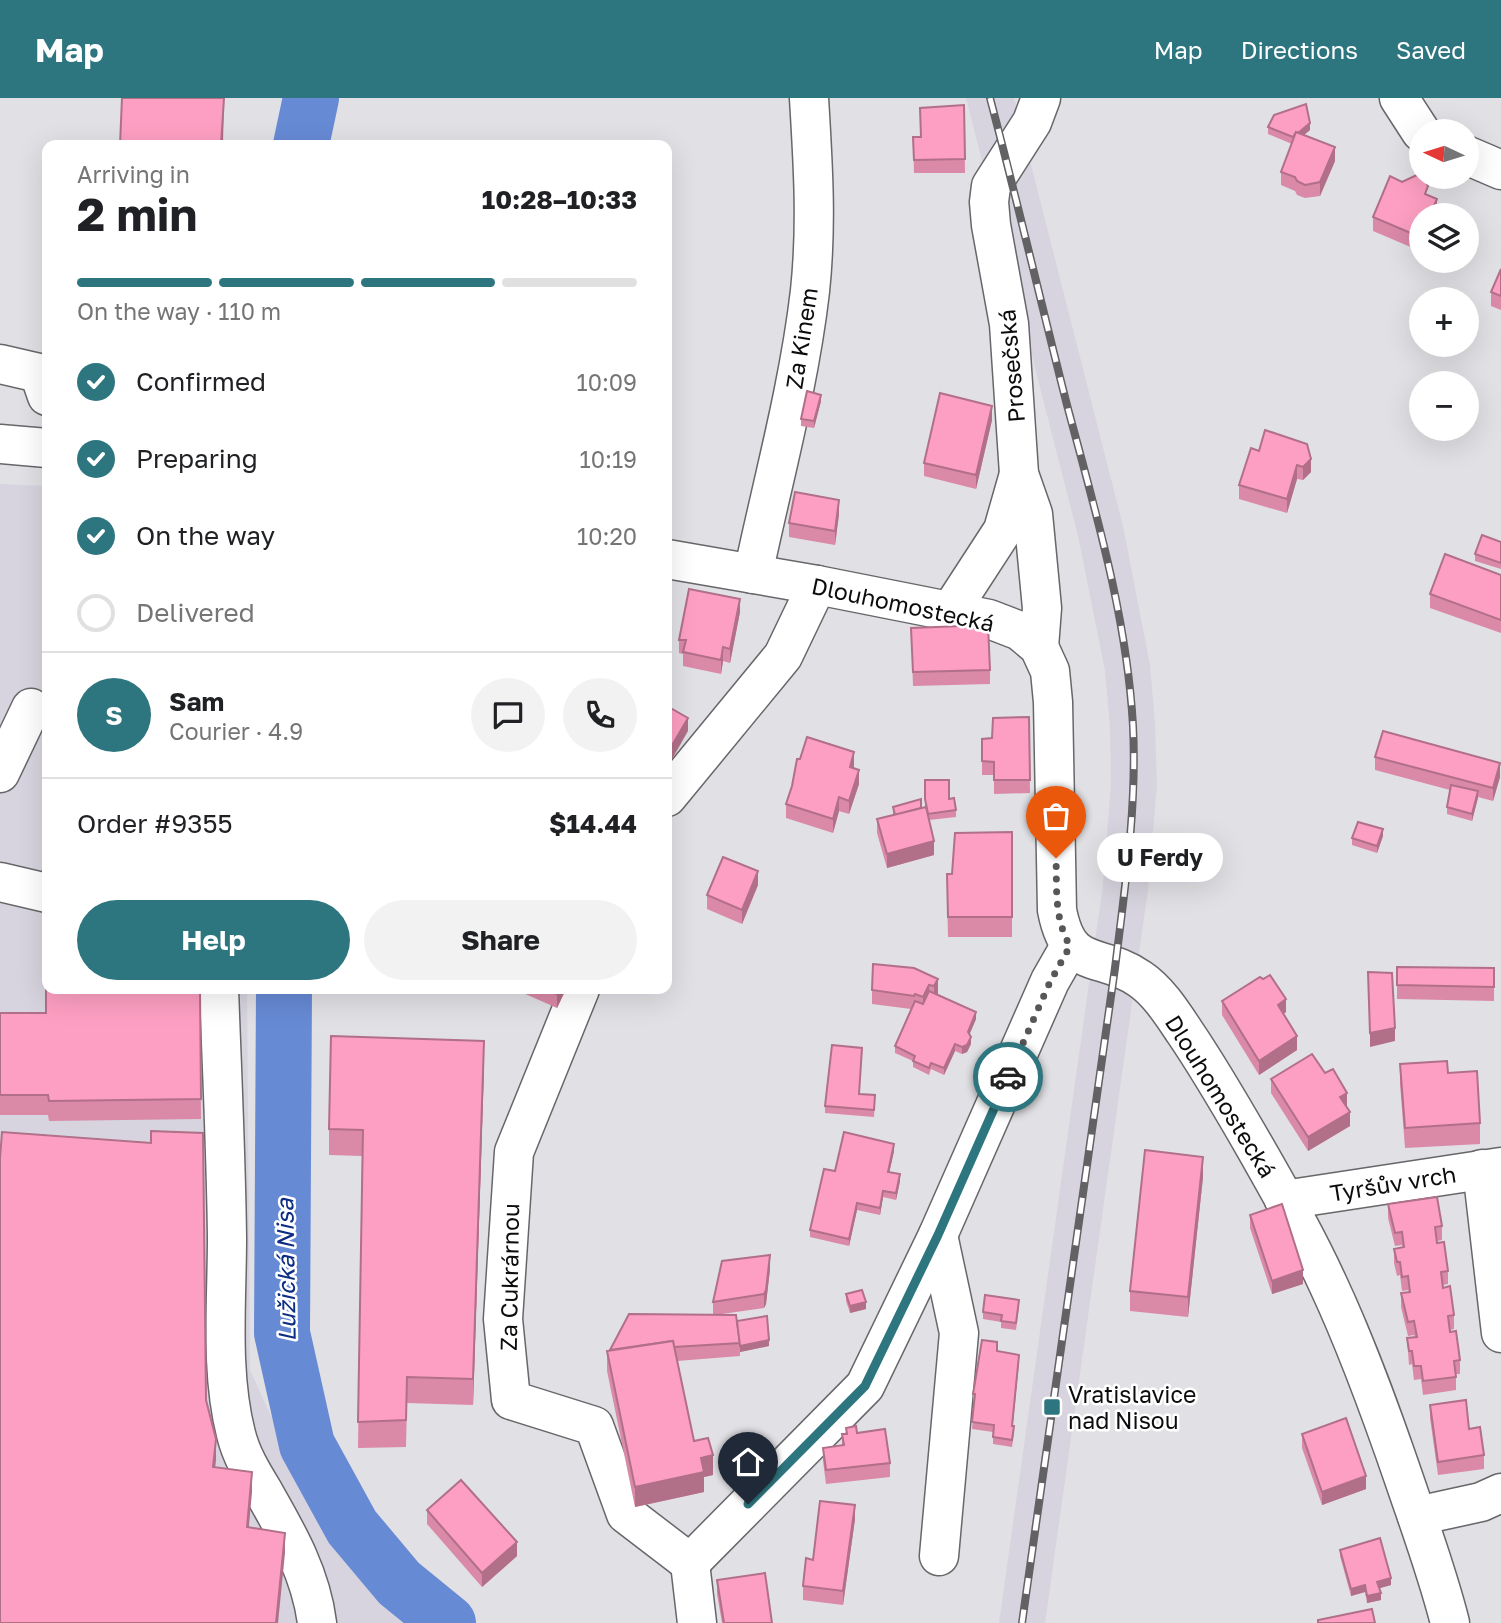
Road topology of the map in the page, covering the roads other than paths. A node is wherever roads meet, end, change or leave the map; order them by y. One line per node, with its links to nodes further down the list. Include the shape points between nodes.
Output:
1 (809, 98): 13 (street, Za Kinem, via 816,196 803,348)
2 (1041, 98): 11 (street, Prosečská, via 1032,122 990,186 989,202 1009,324)
3 (1399, 98): 4 (street)
4 (1413, 119)
5 (1479, 161): 6 (street)
6 (1501, 170)
7 (0, 364): 8 (street, via 39,373)
8 (42, 382)
9 (0, 444): 10 (street)
10 (42, 447)
11 (1019, 474): 15 (street, via 1003,530); 16 (street, Prosečská, via 1033,514 1042,608)
12 (672, 560): 13 (street, Dlouhomostecká)
13 (753, 574): 14 (street, Dlouhomostecká)
14 (817, 585): 15 (street, Dlouhomostecká); 19 (street, via 783,656)
15 (951, 610): 16 (street, Dlouhomostecká, via 1020,631)
16 (1039, 647): 22 (street, via 1050,671 1053,702 1057,910 1060,930)
17 (31, 708): 18 (street)
18 (0, 773)
19 (672, 791)
20 (0, 883): 21 (street)
21 (42, 892)
22 (1070, 946): 26 (street, Dlouhomostecká, via 1085,958 1140,979 1160,998 1218,1082); 27 (street)
23 (219, 994): 33 (street, via 230,1407 247,1465 309,1580)
24 (578, 994): 32 (street, Za Cukrárnou, via 514,1152 503,1319 511,1400 594,1426 626,1514)
25 (1492, 1168): 26 (street, Tyršův vrch); 28 (street)
26 (1284, 1200): 30 (street, Dlouhomostecká, via 1328,1284)
27 (938, 1235): 31 (street, via 959,1333); 32 (street, via 865,1386)
28 (1501, 1333)
29 (1501, 1493): 30 (street, via 1480,1503)
30 (1417, 1516): 35 (street, Dlouhomostecká)
31 (939, 1556)
32 (690, 1563): 34 (street)
33 (317, 1623)
34 (697, 1623)
35 (1450, 1623)

